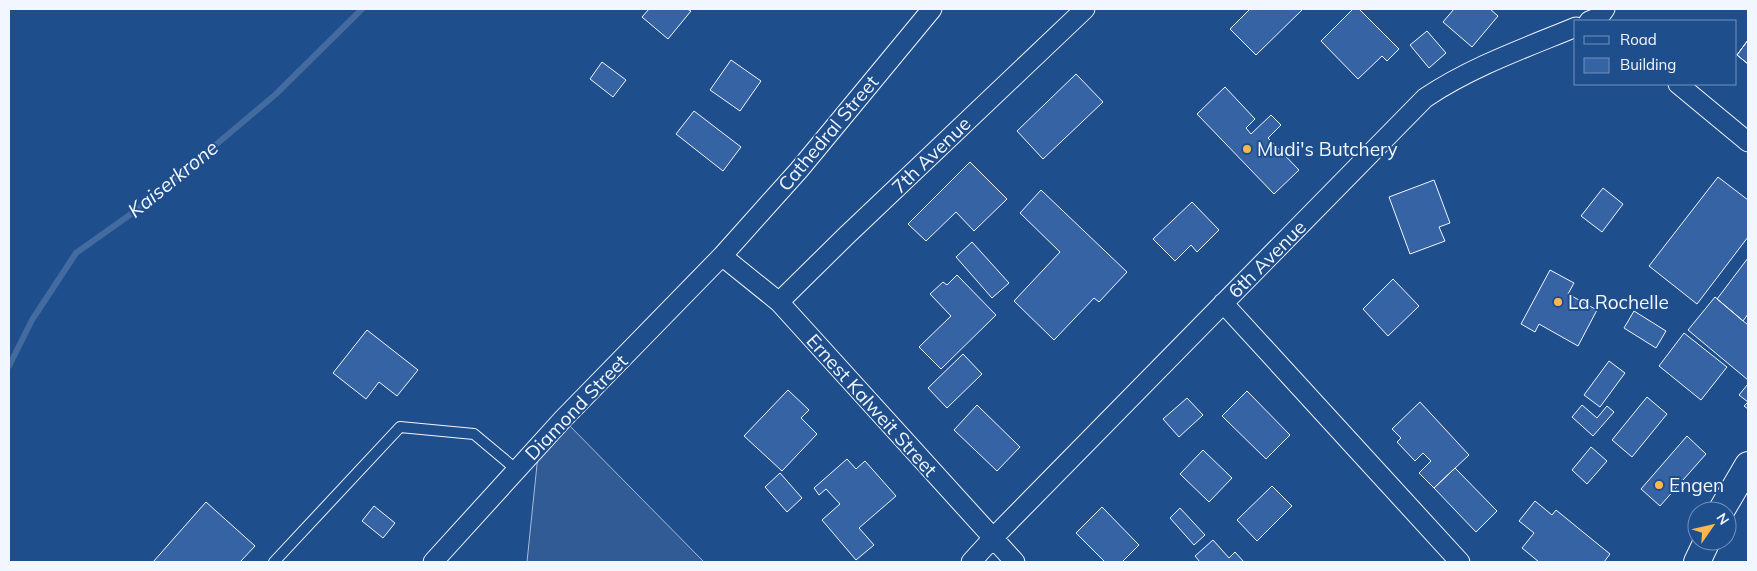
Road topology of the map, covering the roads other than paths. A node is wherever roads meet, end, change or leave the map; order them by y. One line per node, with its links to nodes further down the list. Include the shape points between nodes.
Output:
1 (932, 9): 6 (street, Cathedral Street, via 799,170)
2 (1085, 9): 7 (street, 7th Avenue)
3 (1574, 28): 8 (street, 6th Avenue, via 1466,73 1425,98)
4 (1679, 85): 5 (street)
5 (1748, 142)
6 (722, 256): 7 (street, Ernest Kalweit Street); 10 (street, Diamond Street)
7 (779, 302): 12 (street, Ernest Kalweit Street)
8 (1223, 303): 12 (street, 6th Avenue); 17 (street)
9 (1748, 465): 11 (street)
10 (516, 470): 13 (lane, via 474,434 400,426); 14 (street, Diamond Street)
11 (1726, 501)
12 (992, 539): 15 (street, 6th Avenue); 16 (street, Ernest Kalweit Street)
13 (274, 562)
14 (433, 562)
15 (971, 562)
16 (1014, 562)
17 (1460, 562)

